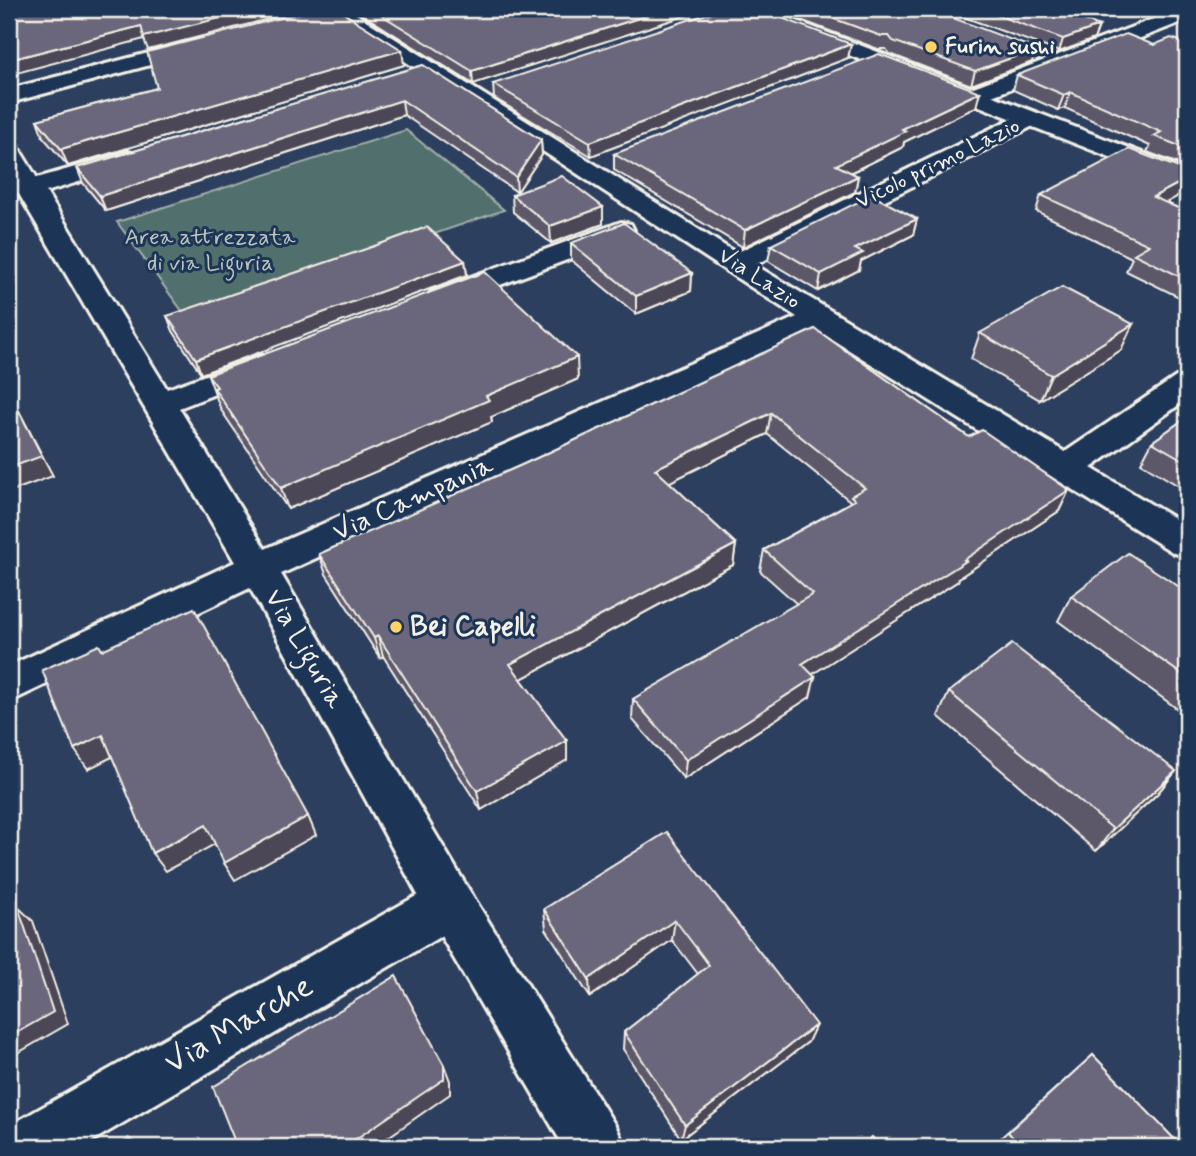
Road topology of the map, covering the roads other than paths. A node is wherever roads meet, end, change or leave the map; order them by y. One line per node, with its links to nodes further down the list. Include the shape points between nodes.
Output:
1 (337, 9): 4 (street); 11 (street, Via Lazio)
2 (748, 9): 9 (street)
3 (1187, 13): 5 (street)
4 (310, 16)
5 (1136, 33): 7 (street); 10 (street)
6 (219, 41): 16 (street)
7 (1162, 43)
8 (1035, 53): 10 (street)
9 (878, 57): 12 (street); 17 (street)
10 (1058, 62): 17 (street)
11 (428, 68): 13 (street); 15 (street, Via Lazio)
12 (850, 68)
13 (401, 76)
14 (497, 87): 15 (street)
15 (472, 95): 22 (street, Via Lazio)
16 (9, 96)
17 (971, 96): 18 (street)
18 (1028, 119): 23 (street); 26 (street, Vicolo primo Lazio)
19 (9, 152): 24 (street, Via Liguria)
20 (149, 152): 24 (street)
21 (612, 160): 22 (street)
22 (587, 169): 25 (street, Via Lazio)
23 (1187, 179)
24 (29, 188): 31 (street, Via Liguria)
25 (659, 215): 26 (street, Via Lazio); 27 (street)
26 (735, 264): 28 (street, Via Lazio)
27 (410, 309)
28 (819, 318): 32 (street, Via Lazio); 34 (street, Via Campania)
29 (293, 354): 31 (street)
30 (1187, 384): 32 (street)
31 (159, 404): 34 (street, Via Liguria)
32 (1067, 468): 33 (street, Via Lazio)
33 (1187, 543)
34 (258, 569): 35 (street, Via Campania); 36 (street, Via Liguria)
35 (9, 685)
36 (450, 904): 37 (street, Via Marche); 38 (street, Via Liguria)
37 (28, 1147)
38 (596, 1147)

